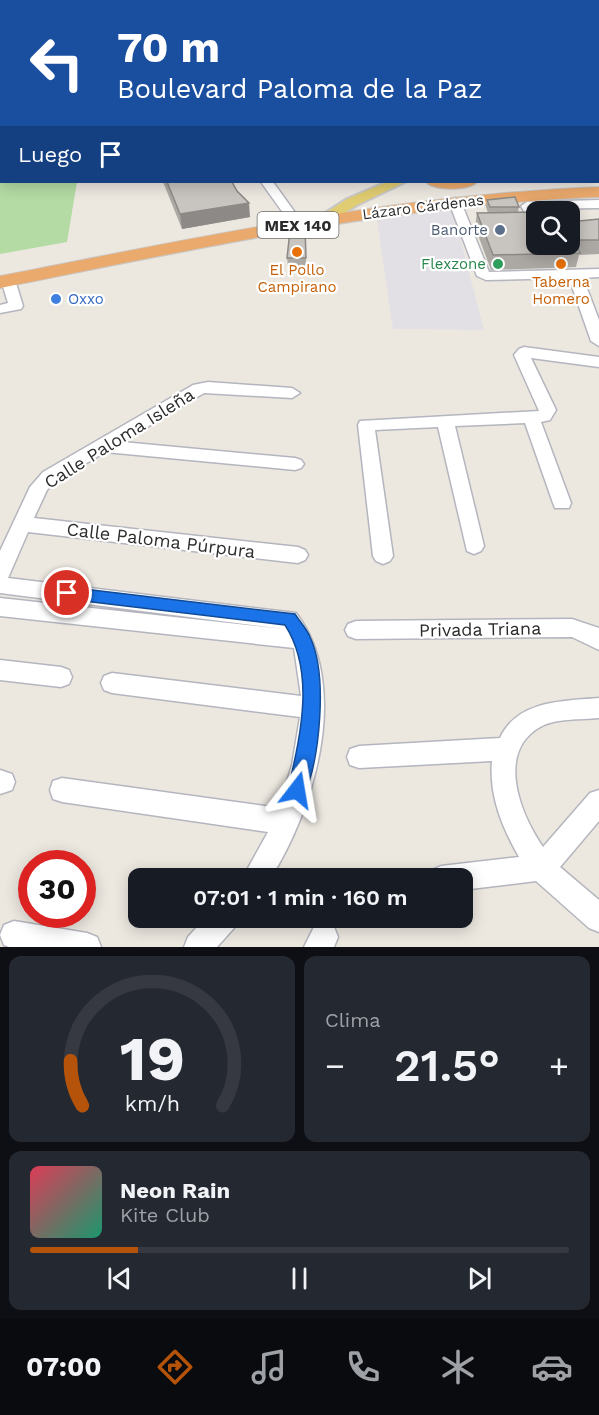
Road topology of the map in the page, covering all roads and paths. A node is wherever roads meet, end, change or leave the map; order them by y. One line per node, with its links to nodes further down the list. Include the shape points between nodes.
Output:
1 (268, 183): 8 (street)
2 (396, 183): 6 (main road)
3 (496, 183): 6 (highway, Lázaro Cárdenas / MEX 140)
4 (598, 191): 5 (street); 7 (highway, Lázaro Cárdenas / MEX 140)
5 (551, 201)
6 (352, 202): 8 (highway, Lázaro Cárdenas / MEX 140); 9 (main road)
7 (455, 202): 9 (highway, Lázaro Cárdenas / MEX 140); 11 (street, via 469,221 486,276)
8 (290, 214): 12 (highway, Lázaro Cárdenas / MEX 140)
9 (321, 221): 12 (highway, Lázaro Cárdenas / MEX 140)
10 (599, 273): 11 (street)
11 (575, 274): 14 (street)
12 (3, 275): 13 (street, via 16,306)
13 (0, 309)
14 (599, 340)
15 (599, 362): 17 (street, via 524,352 548,410 544,416)
16 (292, 393): 19 (street, Calle Paloma Isleña, via 199,389)
17 (531, 417): 18 (street); 21 (street)
18 (446, 422): 23 (street); 25 (street, via 366,425)
19 (101, 446): 20 (street); 22 (street, Calle Paloma Isleña, via 39,487)
20 (295, 464)
21 (562, 503)
22 (23, 524): 24 (street, Calle Paloma Púrpura); 26 (street, Calle Paloma Isleña)
23 (474, 546)
24 (298, 555)
25 (383, 556)
26 (0, 573)
27 (0, 585): 30 (street, via 289,619)
28 (0, 607): 30 (street)
29 (356, 630): 31 (street, Privada Triana, via 572,628)
30 (303, 640): 35 (street, via 310,666)
31 (599, 641)
32 (0, 670): 33 (street)
33 (61, 677)
34 (112, 683): 35 (street)
35 (312, 708): 41 (street, via 302,774)
36 (599, 708): 37 (street, via 552,713 524,725)
37 (507, 749): 38 (street); 42 (street, via 502,784 518,831)
38 (359, 758)
39 (62, 790): 41 (street)
40 (599, 802): 42 (street)
41 (288, 822): 43 (street)
42 (543, 867): 44 (street); 45 (street)
43 (263, 868)
44 (473, 875)
45 (599, 918)
46 (215, 928): 49 (street)
47 (14, 935): 48 (street)
48 (87, 947)
49 (198, 947)

